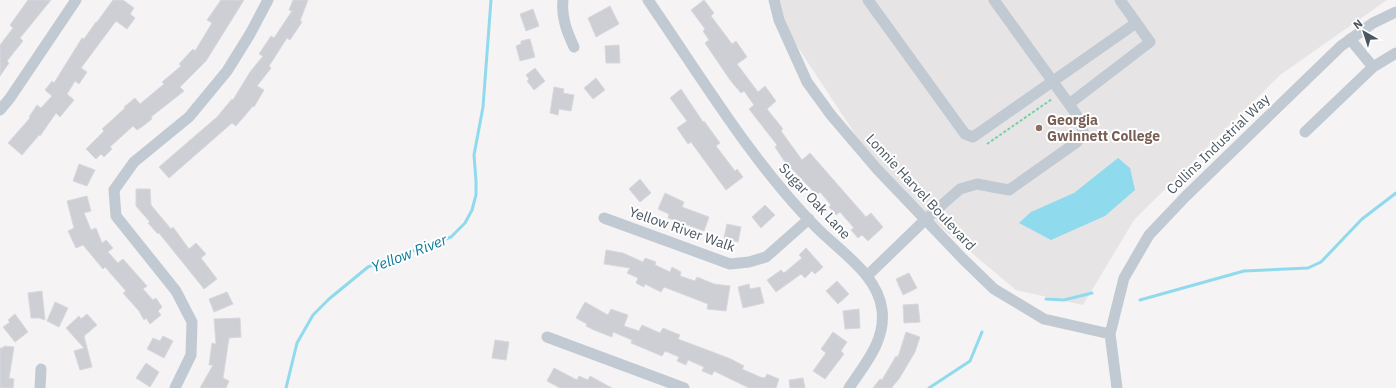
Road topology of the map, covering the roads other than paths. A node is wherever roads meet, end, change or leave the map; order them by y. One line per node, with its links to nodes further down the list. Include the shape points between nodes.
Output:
1 (76, 0): 17 (street)
2 (268, 0): 27 (street, via 227,71 188,117 134,162 114,190 116,216 176,291 192,322 191,355)
3 (563, 0): 12 (street, via 563,18)
4 (648, 0): 21 (street, Sugar Oak Lane, via 779,188)
5 (774, 0): 20 (street, Lonnie Harvel Boulevard, via 779,20 807,82 849,138)
6 (868, 0): 15 (street, via 965,134 973,137)
7 (994, 0): 15 (street)
8 (1120, 0): 10 (street)
9 (1396, 12): 11 (street, Collins Industrial Way, via 1373,23)
10 (1136, 23): 15 (street); 16 (street, via 1150,42)
11 (1350, 39): 14 (street); 23 (street, Collins Industrial Way, via 1186,196 1149,235 1124,278)
12 (574, 47)
13 (1396, 53): 14 (street)
14 (1373, 67): 18 (street)
15 (1052, 81): 16 (street)
16 (1069, 104): 20 (street, via 1080,120 1083,131 1077,142 1009,190 977,184 960,189)
17 (0, 110)
18 (1305, 132)
19 (604, 218): 21 (street, Yellow River Walk, via 730,264 766,257)
20 (926, 219): 22 (street); 23 (street, Lonnie Harvel Boulevard, via 994,289 1044,319)
21 (809, 220): 22 (street, Sugar Oak Lane)
22 (867, 276): 29 (street, Sugar Oak Lane, via 878,294 882,309 882,333 870,357)
23 (1110, 334): 30 (street)
24 (547, 337): 28 (street)
25 (41, 369): 26 (street)
26 (40, 388)
27 (175, 388)
28 (684, 388)
29 (849, 388)
30 (1117, 388)

